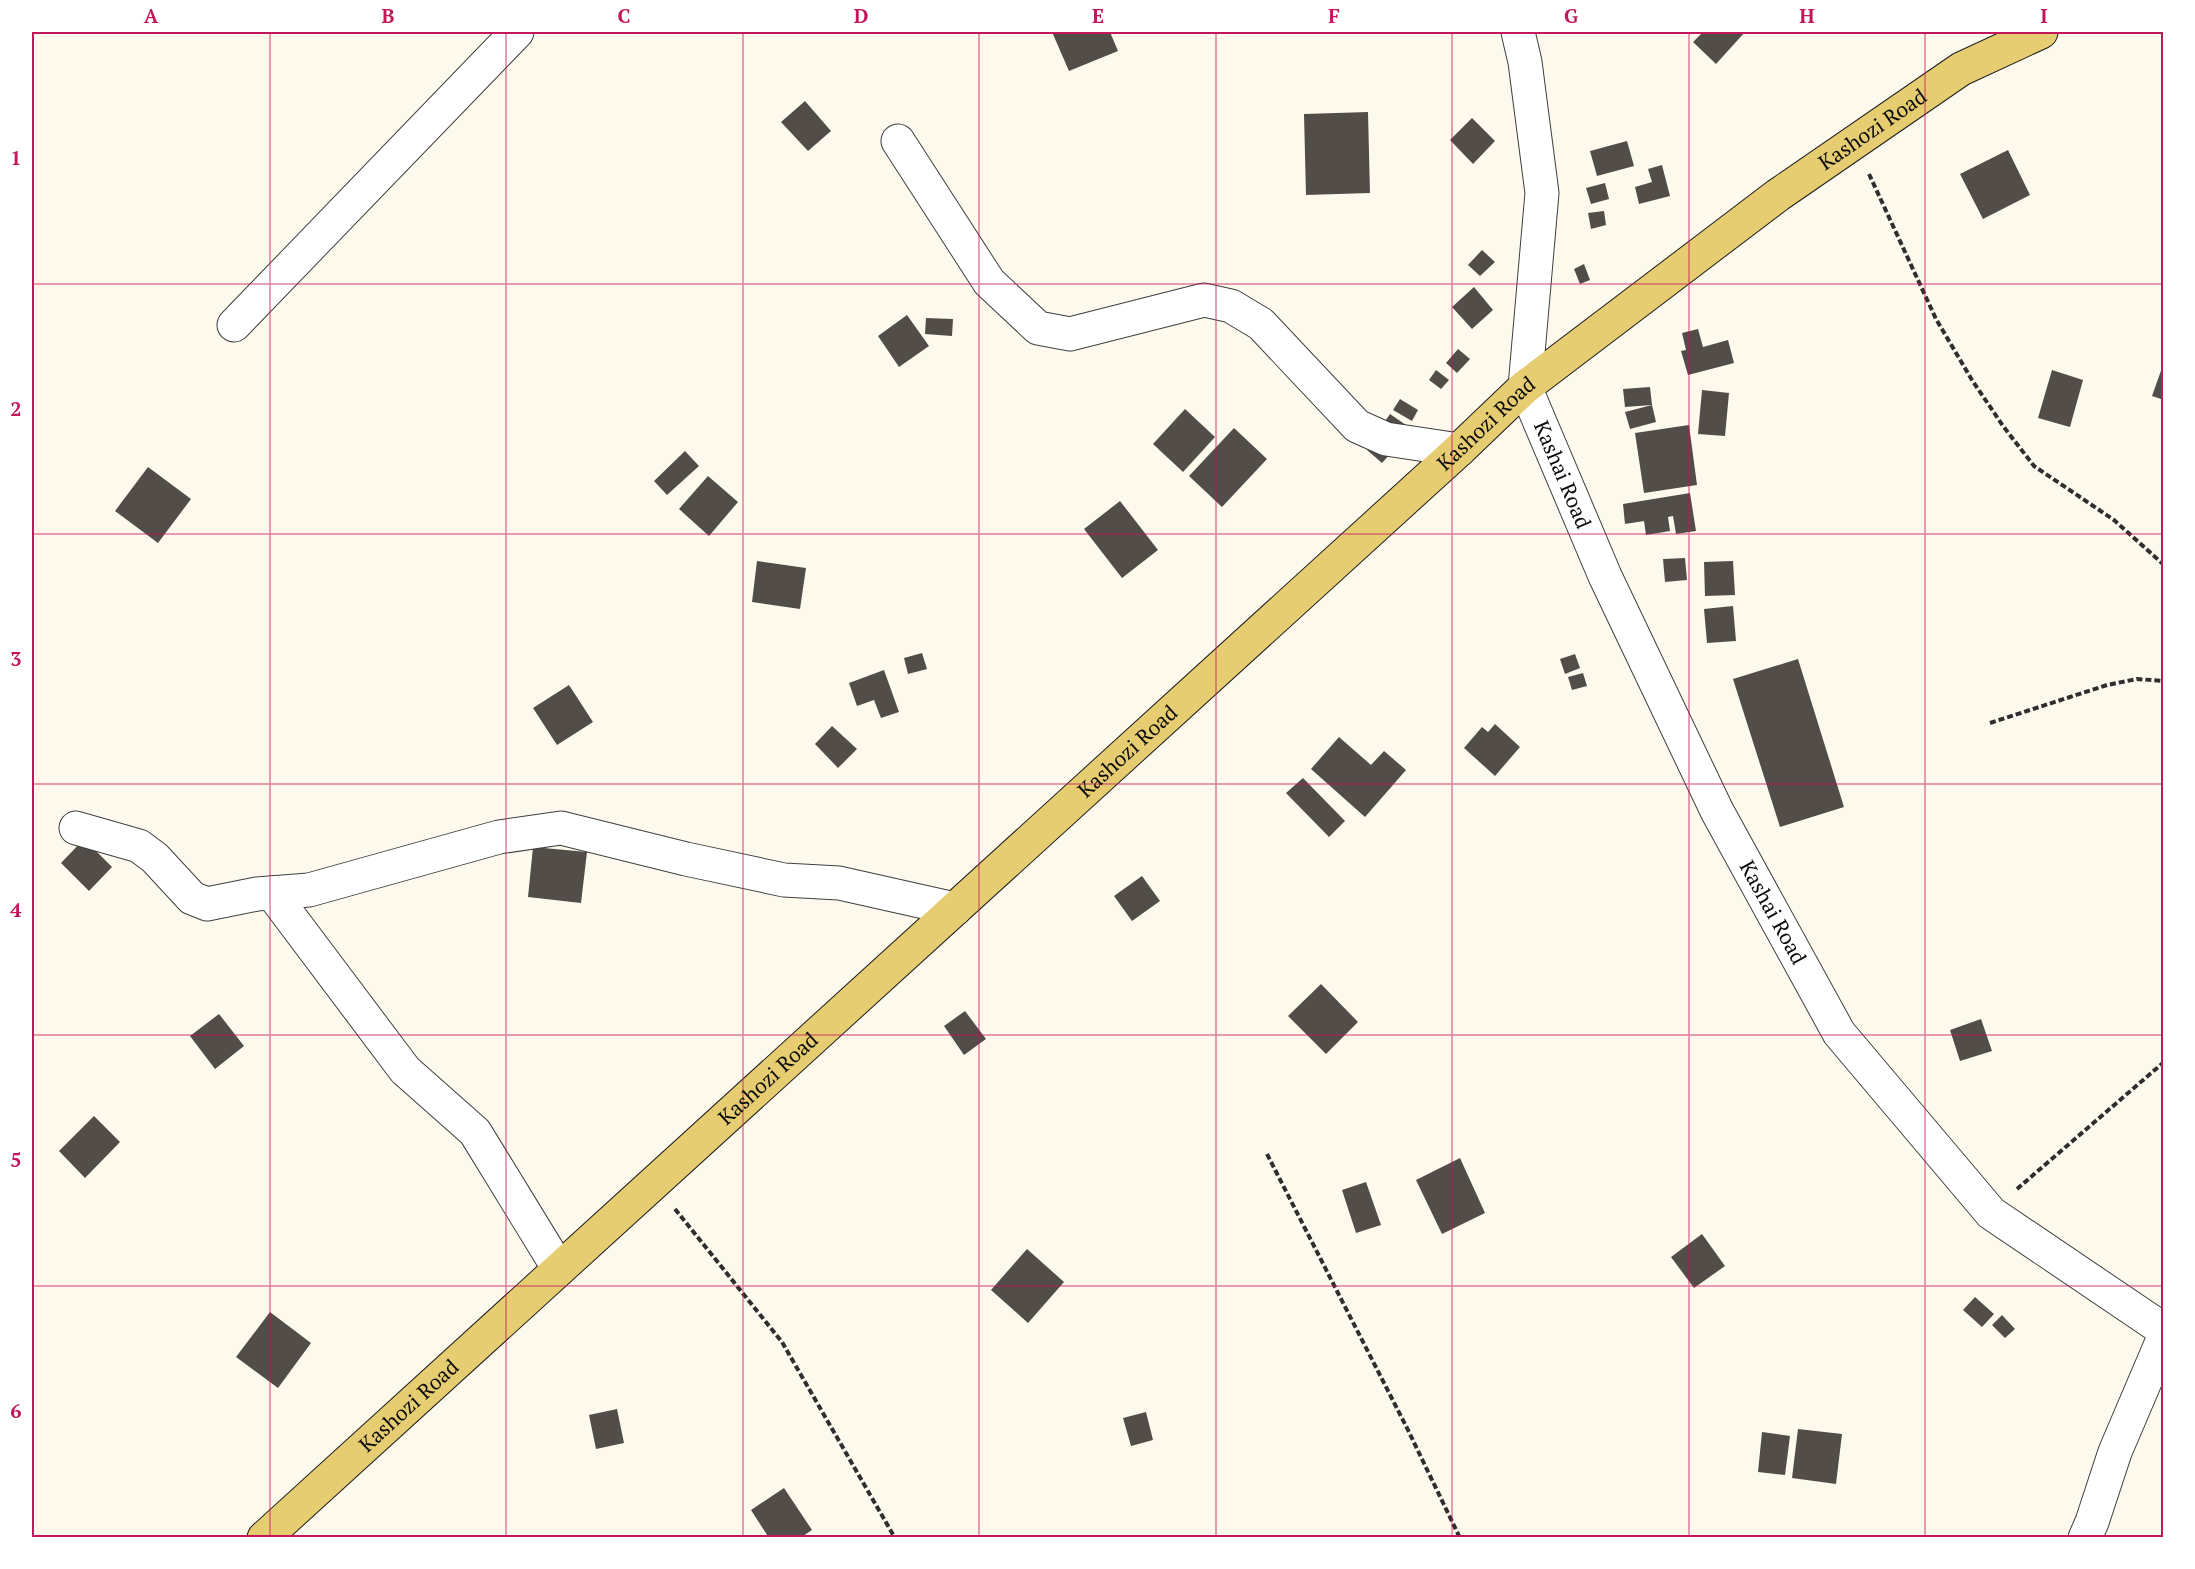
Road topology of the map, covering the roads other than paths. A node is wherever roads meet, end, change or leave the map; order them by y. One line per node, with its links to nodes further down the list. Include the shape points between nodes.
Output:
1 (517, 32): 5 (street)
2 (1518, 32): 6 (street, via 1542,193)
3 (2041, 32): 6 (main road, Kashozi Road, via 1961,69 1778,195)
4 (898, 141): 7 (street, via 989,282 1038,328 1070,334 1204,300 1231,306 1261,324 1357,426 1386,439)
5 (234, 325)
6 (1525, 387): 7 (main road, Kashozi Road); 12 (street, Kashai Road, via 1605,576 1717,811 1839,1033 1991,1213)
7 (1459, 450): 10 (main road, Kashozi Road)
8 (76, 828): 9 (street, via 139,846 192,898 207,904)
9 (272, 893): 10 (street, via 309,890 499,837 561,828 784,880 839,883); 11 (street, via 405,1070 475,1132)
10 (955, 909): 11 (main road, Kashozi Road)
11 (559, 1269): 14 (main road, Kashozi Road)
12 (2163, 1330)
13 (2163, 1337): 15 (street, via 2115,1452)
14 (264, 1538)
15 (2085, 1538)

